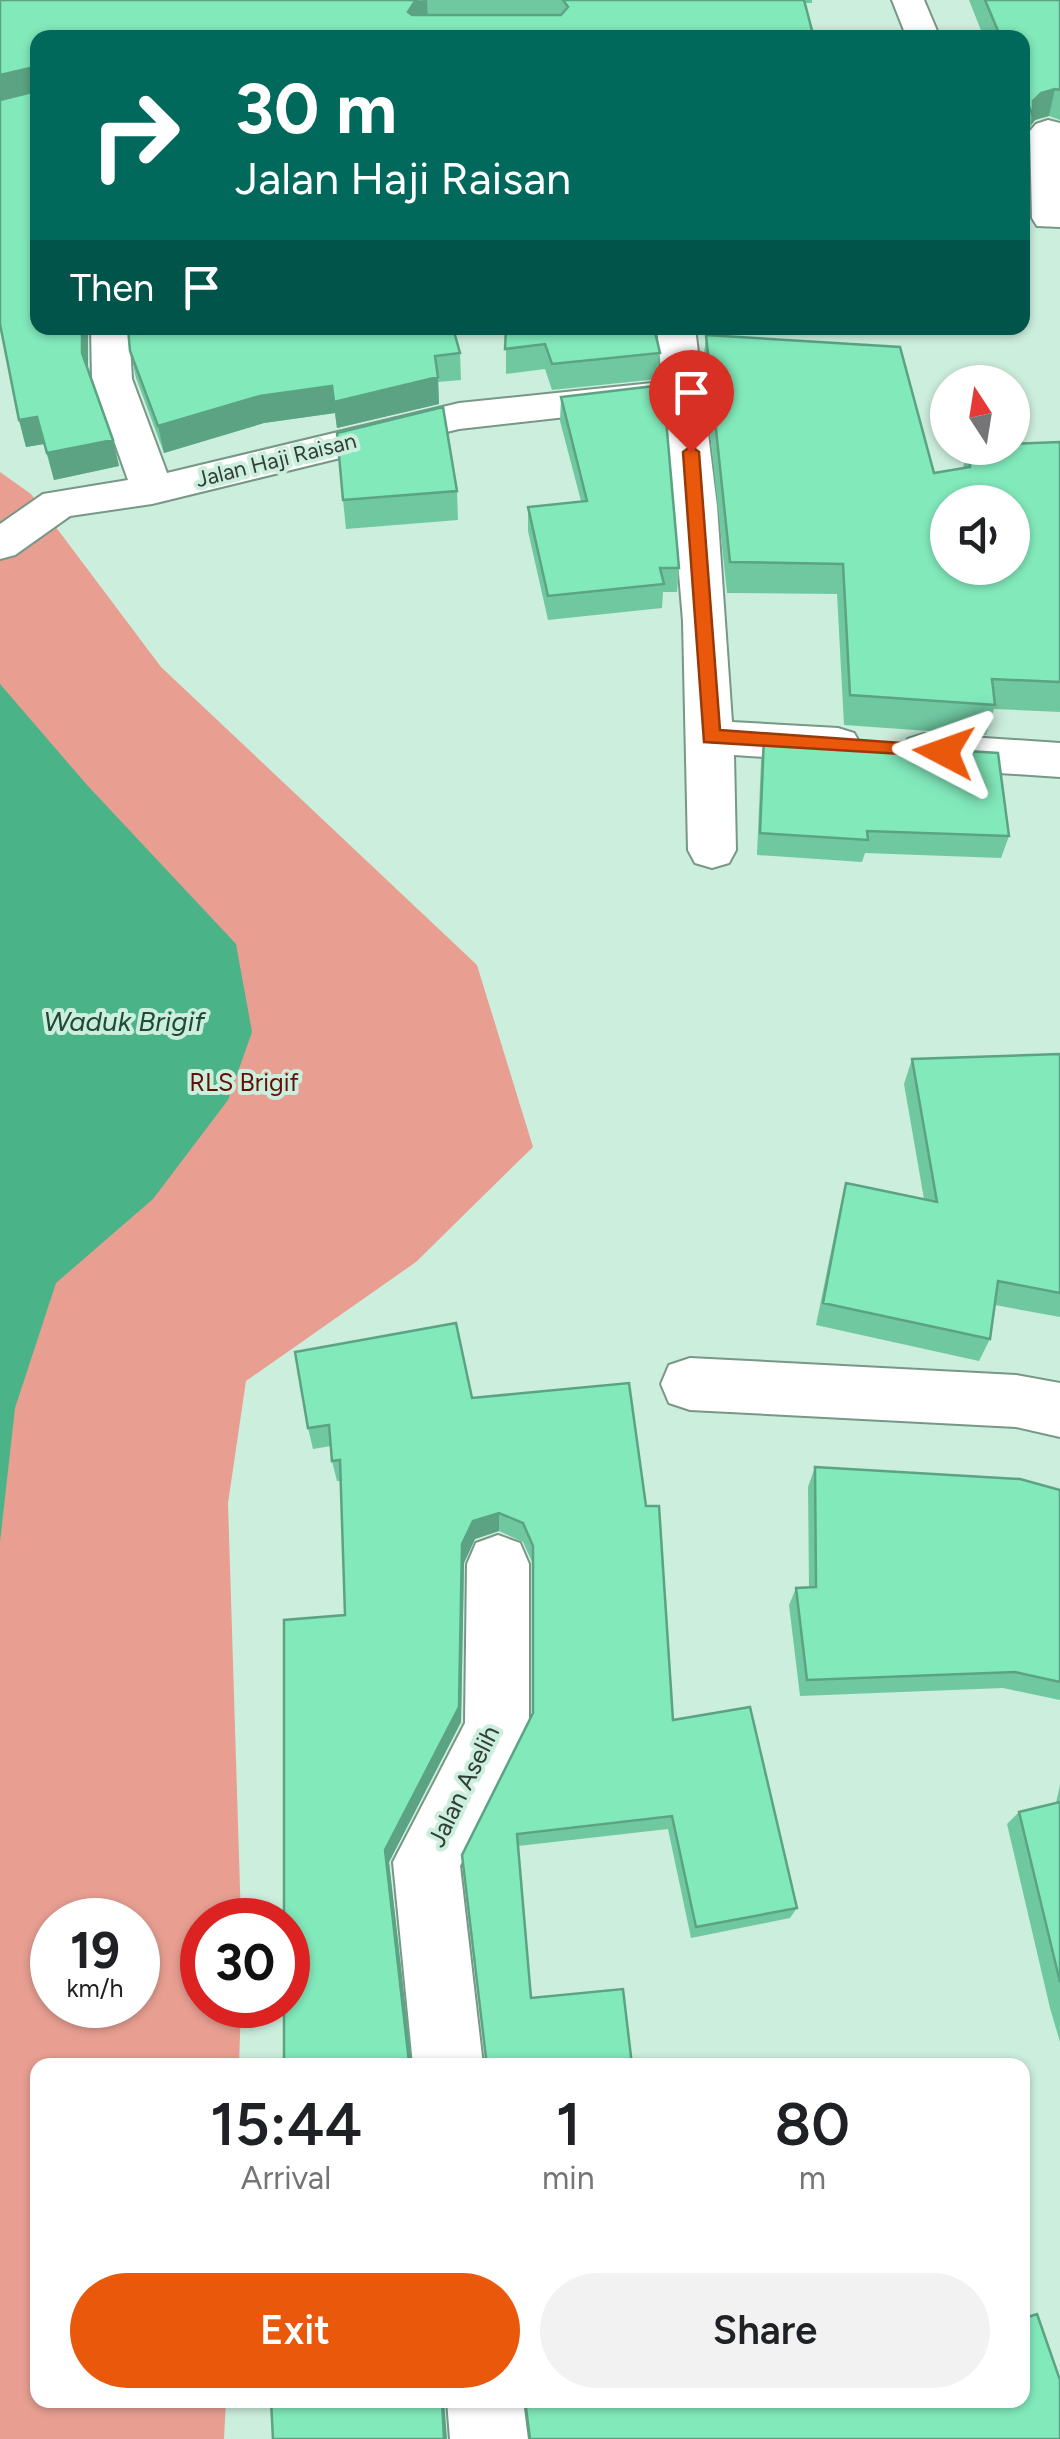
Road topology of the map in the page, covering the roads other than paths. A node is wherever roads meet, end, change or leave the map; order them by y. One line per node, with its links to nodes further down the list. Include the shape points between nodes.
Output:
1 (908, 0): 2 (street)
2 (921, 30)
3 (1043, 131): 4 (street)
4 (1050, 218)
5 (110, 335): 8 (street, via 112,379)
6 (677, 335): 7 (street)
7 (683, 392): 8 (street, Jalan Haji Raisan, via 459,416); 10 (street)
8 (152, 490): 9 (street, Jalan Haji Raisan, via 58,504)
9 (0, 545)
10 (711, 737): 11 (street); 12 (street)
11 (1060, 760)
12 (712, 850)
13 (690, 1384): 14 (street, via 1016,1401)
14 (1060, 1410)
15 (498, 1564): 16 (street, Jalan Aselih, via 496,1728 426,1862)
16 (447, 2058)
17 (486, 2408): 18 (street)
18 (489, 2439)

